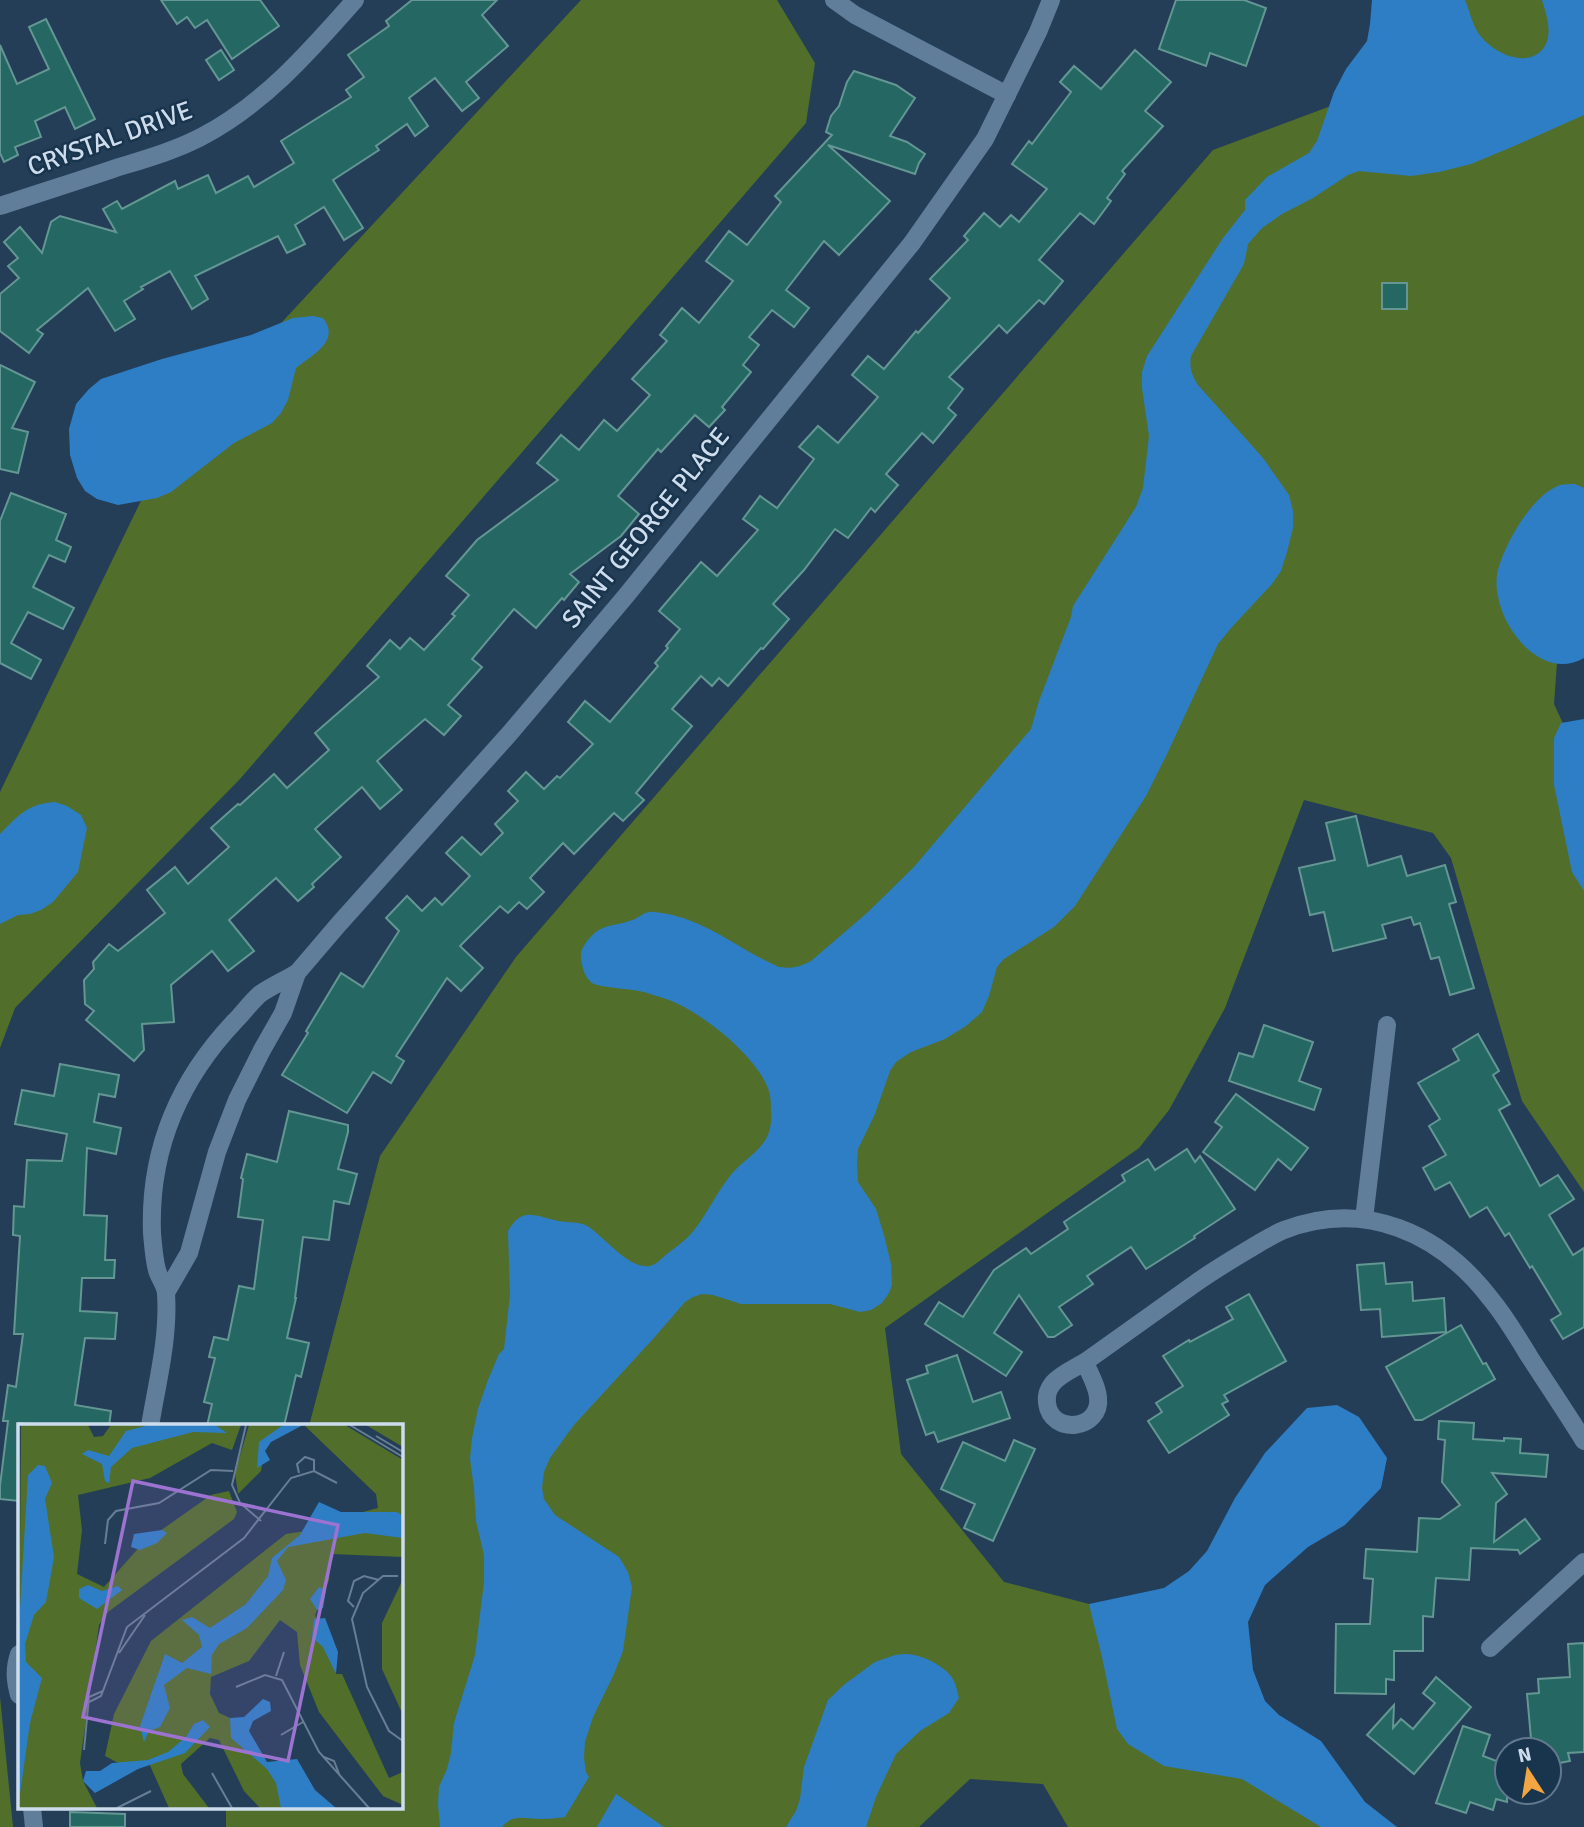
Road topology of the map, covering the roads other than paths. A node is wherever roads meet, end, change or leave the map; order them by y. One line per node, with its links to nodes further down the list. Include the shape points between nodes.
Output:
1 (355, 0): 5 (street, CRYSTAL DRIVE, via 305,57 260,97 201,137)
2 (834, 0): 4 (street)
3 (1051, 0): 4 (street, SAINT GEORGE PLACE)
4 (1007, 94): 6 (street, SAINT GEORGE PLACE, via 985,139 912,243 723,478 510,733)
5 (0, 206)
6 (297, 973): 9 (street, SAINT GEORGE PLACE, via 283,1013 237,1100 217,1152 190,1253); 9 (street, SAINT GEORGE PLACE, via 260,995 225,1031 177,1102 156,1167 152,1202 157,1271)
7 (1387, 1025): 8 (street)
8 (1364, 1219): 10 (street, via 1337,1218 1282,1230 1210,1273); 12 (street, via 1417,1234 1470,1275 1503,1316)
9 (167, 1291): 11 (street, SAINT GEORGE PLACE)
10 (1085, 1362)
11 (150, 1424)
12 (1584, 1441)
13 (1584, 1562): 14 (street)
14 (1490, 1648)
15 (18, 1658): 16 (street)
16 (18, 1691)

